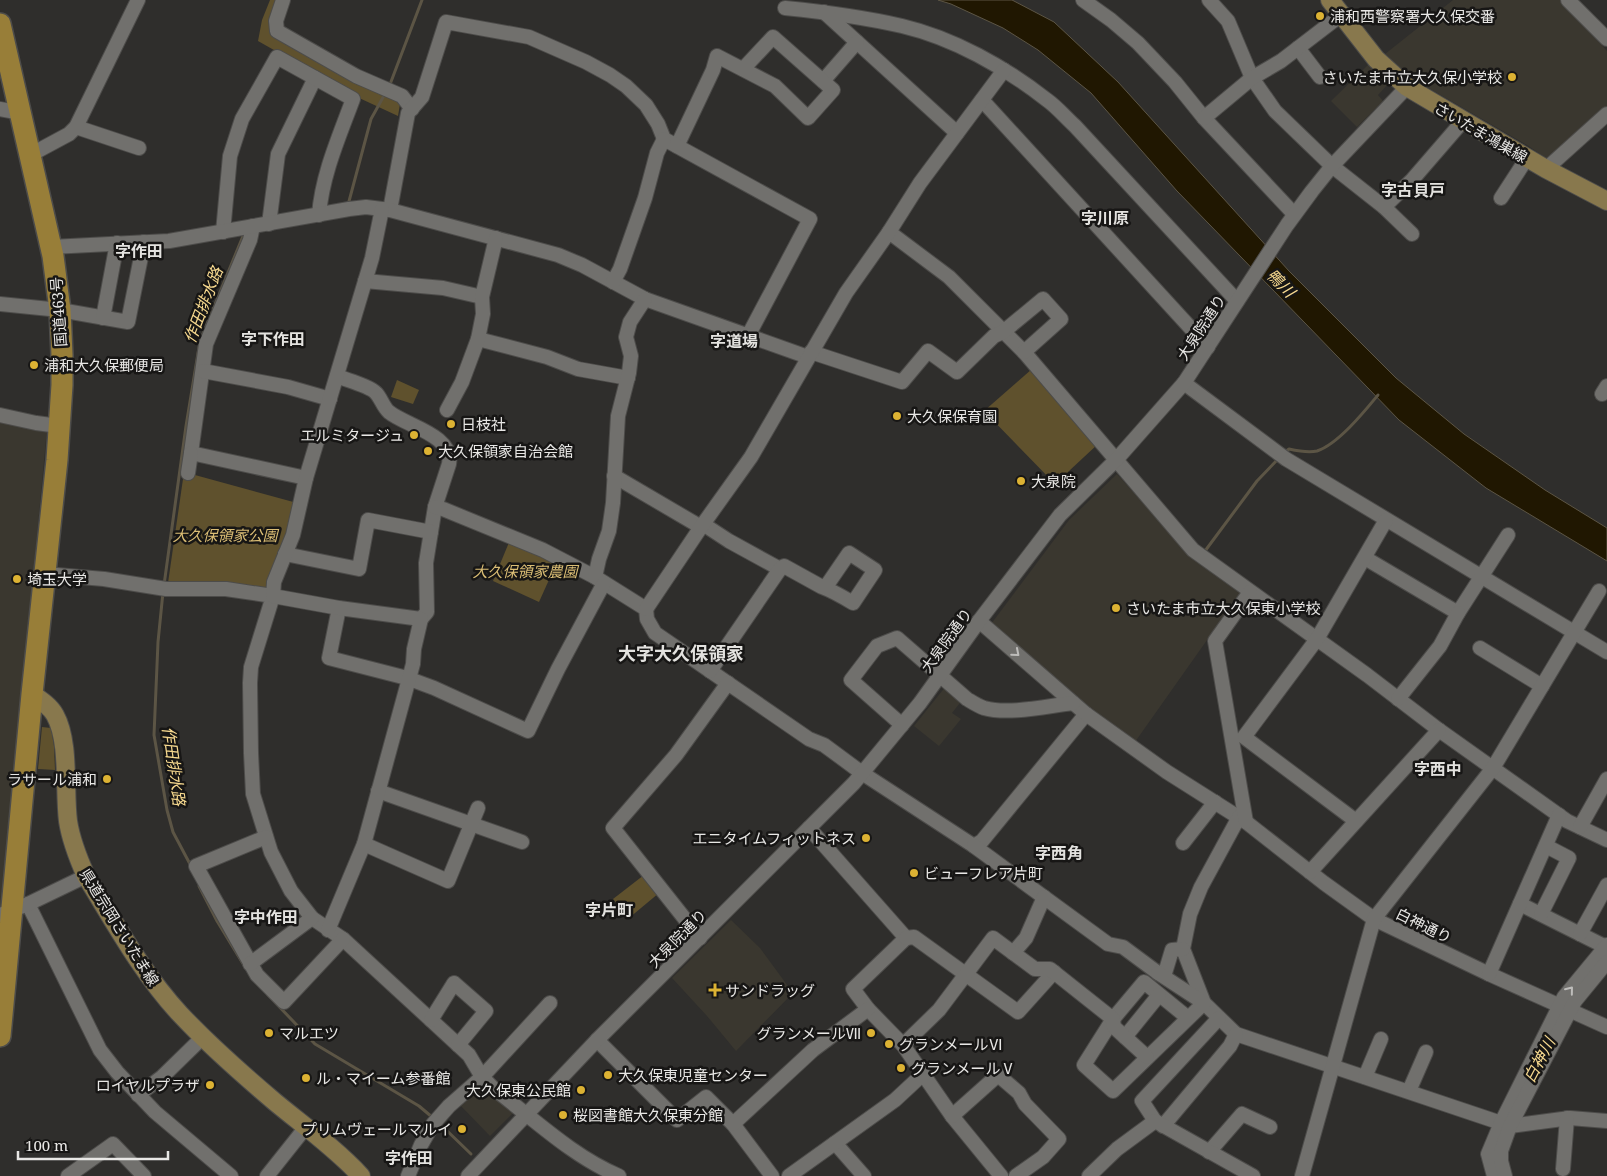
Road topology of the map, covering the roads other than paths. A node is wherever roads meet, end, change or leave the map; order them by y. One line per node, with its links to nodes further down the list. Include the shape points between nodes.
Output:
1 (138, 0): 28 (street)
2 (283, 0): 22 (street, via 276,21 277,31 356,76 402,96)
3 (1083, 0): 26 (street, via 1138,43)
4 (1209, 0): 18 (street, via 1228,20)
5 (1330, 0): 9 (main road, さいたま鴻巣線)
6 (1568, 0): 11 (street)
7 (785, 8): 8 (street)
8 (824, 12): 12 (street); 15 (street, via 904,26 968,51)
9 (1341, 15): 13 (street); 20 (main road, さいたま鴻巣線, via 1376,59)
10 (0, 24): 24 (highway, 国道463号)
11 (1607, 39)
12 (857, 42): 19 (street); 29 (street)
13 (1298, 48): 16 (street); 18 (street)
14 (743, 70): 19 (street, via 773,37); 19 (street, via 775,86 808,118 833,90); 31 (street, via 717,56)
15 (1004, 70): 21 (street); 54 (street, via 1047,100 1075,126)
16 (1320, 77)
17 (315, 78): 41 (street, via 353,99 331,158 320,197); 43 (street, via 278,154); 45 (street, via 277,57 242,119 230,156)
18 (1252, 78): 26 (street); 35 (street, via 1276,112)
19 (823, 81)
20 (1407, 87): 27 (main road, さいたま鴻巣線); 35 (street, 大泉院通り)
21 (982, 100): 29 (street); 63 (street)
22 (412, 108): 30 (street, via 422,97 446,22 529,37 602,71 626,86 646,105); 40 (street, via 408,113)
23 (0, 110): 24 (street)
24 (21, 114): 33 (highway, 国道463号)
25 (1607, 114): 36 (street)
26 (1204, 118): 42 (street)
27 (1463, 121): 34 (main road, さいたま鴻巣線); 39 (street)
28 (76, 127): 32 (street); 33 (street)
29 (957, 133): 46 (street)
30 (664, 139): 31 (street); 53 (street)
31 (677, 146): 61 (street, via 810,219)
32 (139, 148)
33 (30, 155): 51 (highway, 国道463号)
34 (1527, 158): 36 (main road, さいたま鴻巣線); 37 (street)
35 (1332, 166): 39 (street); 42 (street, 大泉院通り)
36 (1546, 169): 38 (main road, さいたま鴻巣線)
37 (1501, 198)
38 (1607, 201)
39 (1384, 207): 47 (street)
40 (386, 210): 41 (street, via 366,207); 48 (street); 52 (street)
41 (319, 215): 43 (street)
42 (1290, 220): 54 (street, 大泉院通り)
43 (269, 224): 44 (street)
44 (254, 226): 45 (street); 66 (street, via 206,344)
45 (224, 232): 49 (street)
46 (889, 232): 60 (street, via 949,277); 65 (street, via 846,293)
47 (1412, 234)
48 (496, 238): 53 (street, via 558,255); 55 (street)
49 (144, 242): 50 (street); 59 (street, via 128,322)
50 (117, 243): 51 (street); 59 (street)
51 (51, 247): 58 (highway, 国道463号)
52 (365, 281): 55 (street, via 443,288); 67 (street)
53 (614, 282): 56 (street)
54 (1240, 296): 63 (street, 大泉院通り)
55 (482, 297): 62 (street, via 483,314)
56 (645, 299): 61 (street); 68 (street, via 630,322 626,337 631,356)
57 (0, 304): 58 (street)
58 (60, 310): 59 (street); 73 (highway, 国道463号, via 62,385)
59 (103, 318)
60 (1003, 332): 64 (street); 64 (street, via 1043,299 1061,319); 65 (street, via 994,336 957,372 928,351 902,382)
61 (748, 336): 65 (street)
62 (478, 339): 68 (street, via 547,357 578,369); 71 (street, via 462,382)
63 (1208, 347): 69 (street, 大泉院通り)
64 (1024, 352): 75 (street)
65 (809, 355): 81 (street, via 751,457)
66 (203, 371): 70 (street, via 288,387); 74 (street)
67 (337, 376): 70 (street); 79 (street, via 375,391 388,412 432,436 448,450 449,464)
68 (628, 378): 77 (street, via 618,416)
69 (1184, 383): 75 (street, 大泉院通り); 80 (street, via 1286,459)
70 (330, 399): 78 (street)
71 (447, 410)
72 (0, 415): 73 (street)
73 (59, 426): 87 (highway, 国道463号)
74 (191, 453): 76 (street); 78 (street)
75 (1116, 460): 92 (street, via 1193,550); 98 (street, 大泉院通り, via 1060,515)
76 (188, 473)
77 (614, 476): 81 (street); 89 (street, via 609,532 599,559)
78 (306, 478): 84 (street, via 293,535)
79 (435, 507): 82 (street); 89 (street, via 544,550)
80 (1386, 520): 85 (street); 88 (street)
81 (702, 526): 86 (street); 95 (street)
82 (431, 532): 84 (street, via 368,520 359,569); 97 (street, via 426,563 427,612)
83 (1508, 535): 88 (street)
84 (285, 554): 93 (street, via 274,582)
85 (1365, 558): 96 (street); 100 (street)
86 (780, 569): 90 (street, via 784,566 789,568); 103 (street)
87 (45, 574): 93 (street, via 104,578 164,588 226,589); 108 (highway, 国道463号)
88 (1481, 576): 96 (street); 99 (street)
89 (600, 580): 95 (street); 105 (street, via 528,731)
90 (825, 588)
91 (1599, 591): 99 (street)
92 (1250, 592): 100 (street); 121 (street, via 1215,641)
93 (274, 596): 94 (street); 126 (street, via 251,667 250,683 253,794)
94 (340, 608): 97 (street); 105 (street, via 329,658)
95 (646, 610): 103 (street, via 655,633)
96 (1458, 613): 109 (street, via 1440,646)
97 (421, 619): 105 (street, via 413,664)
98 (979, 622): 104 (street, 大泉院通り); 110 (street, 白神通り, one-way to 110)
99 (1574, 632): 102 (street); 107 (street)
100 (1316, 639): 109 (street); 122 (street, via 1244,737)
101 (1480, 648): 107 (street)
102 (1607, 652)
103 (710, 671): 106 (street)
104 (940, 676): 110 (street, via 966,699 986,708 1012,710); 112 (street, 大泉院通り); 112 (street, via 897,638 877,646 851,680)
105 (407, 678): 117 (street)
106 (728, 683): 115 (street); 144 (street, via 676,755 613,828)
107 (1542, 686): 114 (street)
108 (32, 694): 134 (main road, 県道宗岡さいたま線, via 49,707 59,724 68,820 74,848); 138 (highway, 国道463号)
109 (1398, 699): 113 (street)
110 (1073, 703): 111 (street, 白神通り)
111 (1086, 714): 118 (street, 白神通り, via 1167,772); 131 (street, via 982,841)
112 (902, 725): 115 (street, 大泉院通り)
113 (1439, 730): 114 (street); 122 (street)
114 (1492, 768): 120 (street); 141 (street)
115 (862, 773): 125 (street, 大泉院通り); 131 (street)
116 (1607, 779): 124 (street)
117 (378, 791): 123 (street); 130 (street)
118 (1216, 802): 121 (street, 白神通り); 129 (street)
119 (478, 808): 123 (street)
120 (1560, 816): 124 (street); 132 (street)
121 (1242, 819): 133 (street, 白神通り); 148 (street, via 1201,887 1190,914)
122 (1356, 821): 133 (street)
123 (471, 824): 128 (street); 130 (street, via 448,881)
124 (1580, 827): 127 (street)
125 (809, 828): 144 (street, 大泉院通り); 145 (street)
126 (266, 837): 140 (street, via 291,891); 151 (street, via 196,866)
127 (1607, 840)
128 (522, 842)
129 (1183, 843)
130 (364, 844): 142 (street)
131 (974, 846): 136 (street)
132 (1546, 846): 137 (street); 139 (street, via 1569,858)
133 (1310, 872): 141 (street, 白神通り)
134 (86, 876): 138 (street); 168 (main road, 県道宗岡さいたま線, via 140,964 179,1014)
135 (1607, 886): 143 (street)
136 (1044, 897): 149 (street, via 1026,938); 153 (street, via 1108,944 1123,948)
137 (1520, 904): 139 (street); 154 (street)
138 (13, 910): 167 (highway, 国道463号); 181 (street, via 100,1050)
139 (1541, 914): 143 (street)
140 (312, 918): 142 (street); 151 (street)
141 (1374, 919): 154 (street, 白神通り); 176 (street)
142 (328, 930): 146 (street)
143 (1580, 934): 147 (street)
144 (700, 938): 171 (street, 大泉院通り)
145 (906, 938): 155 (street, via 914,937); 159 (street, via 854,989)
146 (343, 939): 151 (street, via 284,1002); 164 (street)
147 (1606, 946): 160 (street, one-way to 147, via 1564,997)
148 (1183, 949): 153 (street, via 1172,950 1166,973); 158 (street)
149 (1013, 953): 152 (street, via 1035,969); 155 (street, via 992,938)
150 (1607, 962): 160 (street, via 1575,1002)
151 (250, 964)
152 (1054, 972): 155 (street, via 1018,1012); 163 (street)
153 (1158, 973): 158 (street)
154 (1489, 974): 160 (street, 白神通り)
155 (966, 975): 173 (street, via 940,1010)
156 (1159, 995): 161 (street); 163 (street, via 1144,982); 169 (street)
157 (550, 1003): 178 (street)
158 (1204, 1003): 161 (street); 162 (street)
159 (868, 1009): 173 (street); 187 (street, via 812,1050)
160 (1565, 1009): 165 (street, 白神通り); 188 (street)
161 (1188, 1018): 175 (street)
162 (1219, 1018): 166 (street); 186 (street, via 1142,1101)
163 (1113, 1019): 169 (street, via 1114,1027); 175 (street, via 1084,1065 1113,1091)
164 (431, 1020): 172 (street); 172 (street, via 454,983 486,1012)
165 (1607, 1027)
166 (1236, 1034): 176 (street); 186 (street, via 1230,1046)
167 (0, 1036)
168 (203, 1037): 181 (street); 189 (main road, 県道宗岡さいたま線)
169 (1125, 1037): 175 (street)
170 (1381, 1039): 179 (street)
171 (597, 1040): 182 (street, 大泉院通り); 187 (street, via 678,1120 706,1097)
172 (458, 1045): 178 (street, via 469,1055)
173 (903, 1045): 177 (street)
174 (1426, 1052): 180 (street)
175 (1147, 1057)
176 (1333, 1066): 179 (street); 209 (street)
177 (922, 1074): 183 (street); 191 (street, via 895,1100)
178 (482, 1076): 182 (street); 200 (street, via 437,1121 421,1145)
179 (1365, 1076): 180 (street)
180 (1408, 1092): 188 (street)
181 (138, 1096): 197 (street)
182 (527, 1113): 201 (street, 大泉院通り); 202 (street, via 574,1152)
183 (952, 1116): 206 (street); 207 (street, via 998,1075 1019,1093 1025,1104 1059,1139 1043,1157)
184 (1568, 1118): 185 (street); 188 (street); 193 (street)
185 (1607, 1121)
186 (1159, 1123): 192 (street); 194 (street, via 1117,1150)
187 (733, 1124): 203 (street)
188 (1506, 1124): 210 (street, via 1488,1154); 211 (street, via 1501,1151)
189 (306, 1127): 198 (street); 199 (main road, 県道宗岡さいたま線)
190 (1270, 1127): 192 (street, via 1242,1114)
191 (836, 1143): 204 (street); 205 (street)
192 (1209, 1152): 208 (street)
193 (1563, 1169)
194 (1096, 1174)
195 (68, 1176): 196 (street, via 113,1144)
196 (144, 1176)
197 (231, 1176)
198 (267, 1176)
199 (361, 1176)
200 (408, 1176)
201 (468, 1176)
202 (619, 1176)
203 (772, 1176)
204 (789, 1176)
205 (864, 1176)
206 (1000, 1176)
207 (1016, 1176)
208 (1253, 1176)
209 (1302, 1176)
210 (1494, 1176)
211 (1505, 1176)

